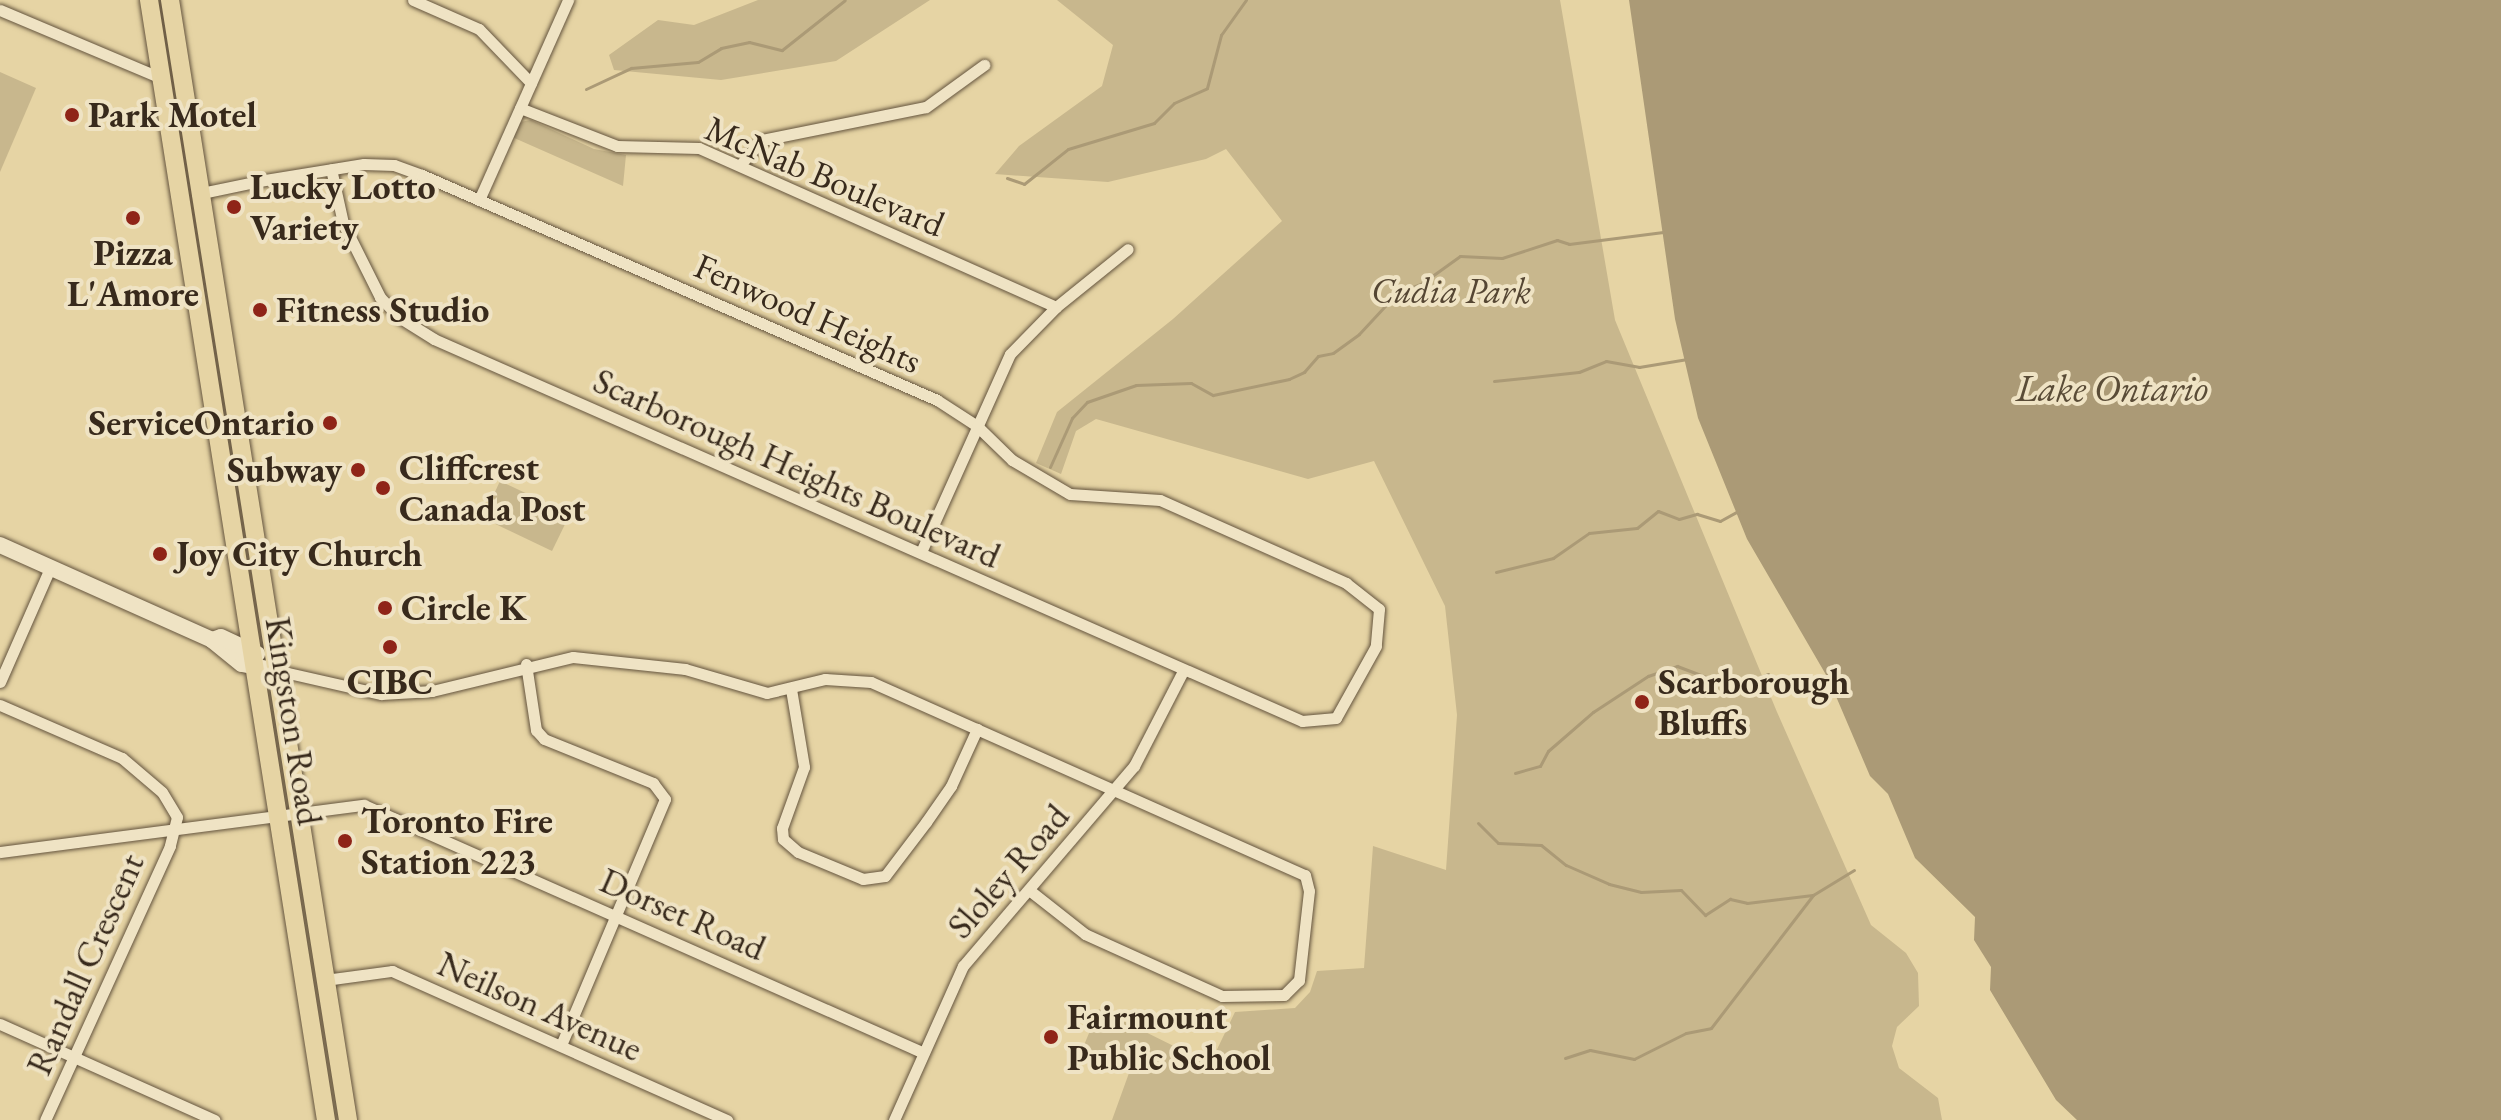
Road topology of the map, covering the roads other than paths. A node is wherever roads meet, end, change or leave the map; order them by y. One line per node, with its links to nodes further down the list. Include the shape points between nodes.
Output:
1 (149, 0): 7 (main road, Kingston Road)
2 (170, 0): 12 (main road, Kingston Road)
3 (413, 0): 8 (street, via 479,29)
4 (568, 0): 8 (street)
5 (0, 10): 7 (street)
6 (984, 65): 10 (street, via 926,107 762,140)
7 (163, 79): 13 (main road, Kingston Road)
8 (531, 83): 9 (street)
9 (520, 108): 10 (street, McNab Boulevard, via 617,146 683,144); 14 (street)
10 (740, 165): 16 (street, McNab Boulevard)
11 (331, 169): 12 (street, Fenwood Heights); 14 (street, Fenwood Heights, via 394,165); 19 (street, Scarborough Heights Boulevard, via 343,223 380,297 418,331)
12 (200, 193): 13 (street, Fenwood Heights); 25 (main road, Kingston Road)
13 (182, 200): 22 (main road, Kingston Road)
14 (479, 200): 17 (street, Fenwood Heights, via 937,400)
15 (1128, 249): 16 (street)
16 (1056, 307): 17 (street, via 1010,354)
17 (977, 426): 19 (street); 30 (street, Fenwood Heights, via 1012,460 1070,494 1160,500 1346,583 1379,609 1376,646 1340,713)
18 (0, 545): 20 (street)
19 (921, 552): 26 (street, Scarborough Heights Boulevard)
20 (50, 568): 21 (street); 27 (street)
21 (212, 640): 22 (street, via 221,637); 24 (street, via 220,651)
22 (250, 647): 24 (main road, Kingston Road); 25 (street)
23 (526, 664): 25 (street, via 449,687 395,694 342,688); 28 (street, via 595,658 685,669 767,693); 38 (street, via 536,730 544,739 662,789 664,811)
24 (254, 667): 25 (street); 34 (main road, Kingston Road)
25 (273, 670): 33 (main road, Kingston Road)
26 (1183, 671): 30 (street, Scarborough Heights Boulevard, via 1302,721); 32 (street, Sloley Road, via 1152,738)
27 (0, 682)
28 (791, 689): 31 (street, via 848,677); 31 (street, via 804,767 782,828 783,839 798,852 863,879 885,876 951,786)
29 (0, 705): 35 (street, via 133,765 168,799 177,817)
30 (1330, 720)
31 (977, 729): 32 (street)
32 (1115, 790): 37 (street, Sloley Road); 37 (street, via 1309,879 1301,964 1292,992 1222,996 1085,934)
33 (298, 812): 34 (street, Dorset Road); 38 (street, Dorset Road, via 343,805 381,809); 39 (main road, Kingston Road)
34 (277, 817): 35 (street, Dorset Road); 46 (main road, Kingston Road)
35 (176, 831): 36 (street, Dorset Road); 43 (street, Randall Crescent)
36 (0, 852)
37 (1029, 890): 42 (street, Sloley Road, via 963,966)
38 (618, 916): 41 (street); 42 (street, Dorset Road)
39 (325, 980): 41 (street, Neilson Avenue, via 392,971); 47 (main road, Kingston Road)
40 (0, 1024): 43 (street)
41 (561, 1045): 48 (street, Neilson Avenue)
42 (924, 1053): 49 (street, Sloley Road)
43 (73, 1057): 44 (street, Randall Crescent); 45 (street)
44 (45, 1120)
45 (215, 1120)
46 (326, 1120)
47 (348, 1120)
48 (727, 1120)
49 (894, 1120)

